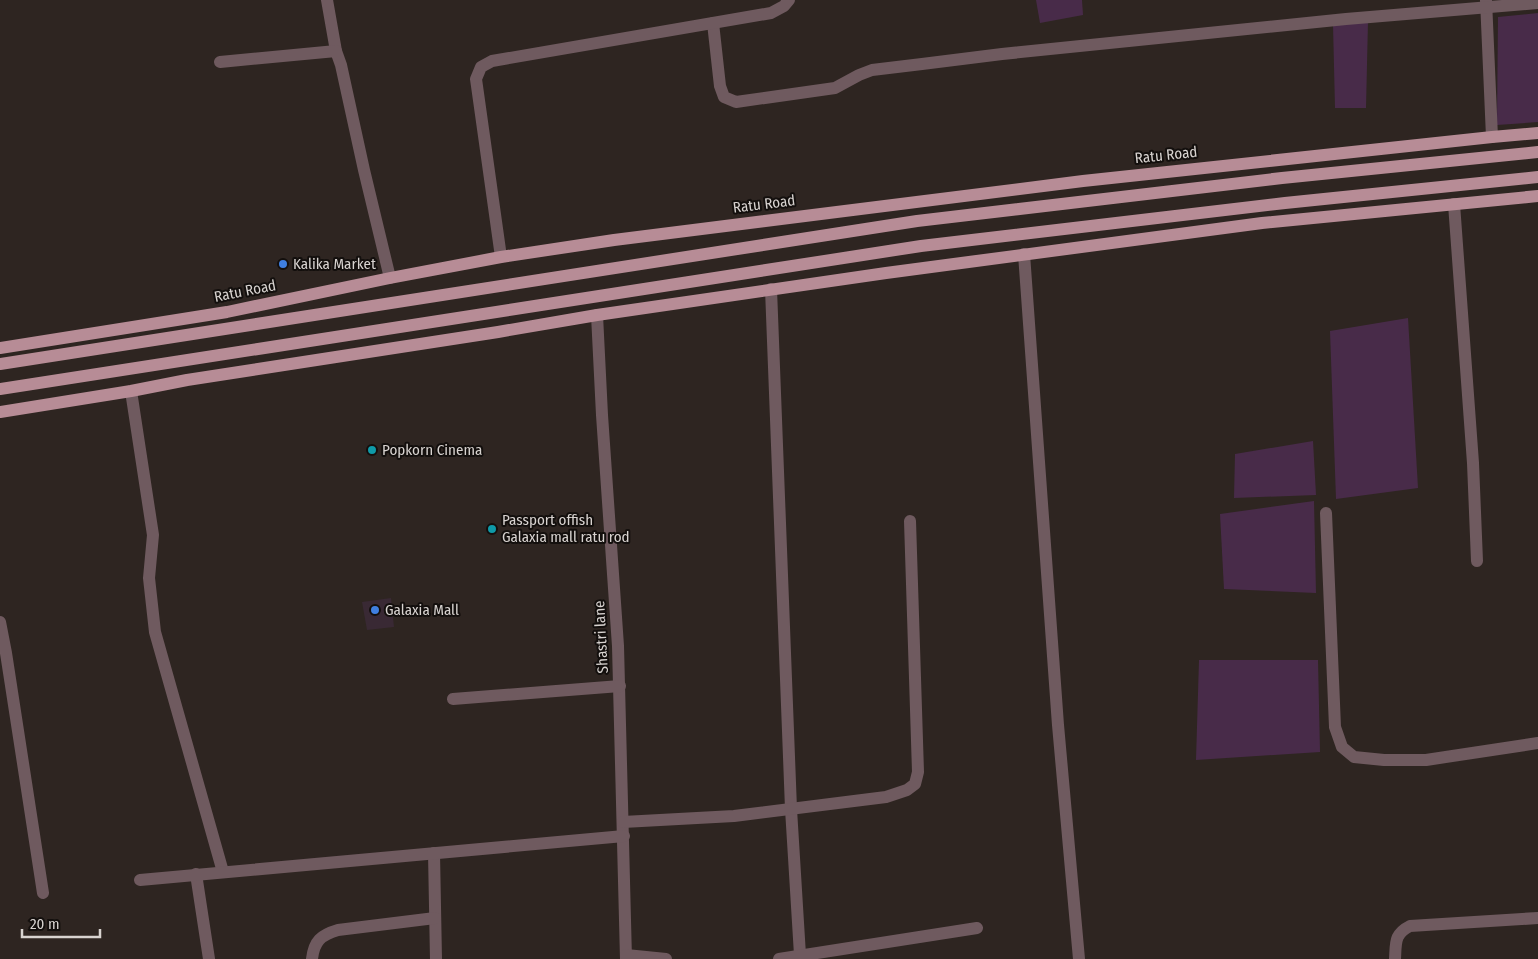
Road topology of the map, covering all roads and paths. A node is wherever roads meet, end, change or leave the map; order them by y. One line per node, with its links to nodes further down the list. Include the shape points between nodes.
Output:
1 (327, 0): 6 (street)
2 (789, 0): 5 (street, via 771,14)
3 (1538, 3): 4 (street)
4 (1486, 4): 5 (street, via 872,70 835,88 736,102 724,97 720,86); 9 (street)
5 (713, 23): 15 (street, via 492,61 481,67 476,79)
6 (336, 51): 7 (street); 16 (street, via 342,65)
7 (220, 62)
8 (1538, 133): 9 (main road, Ratu Road)
9 (1492, 137): 15 (main road, Ratu Road, via 1064,183)
10 (1538, 152): 20 (main road, via 918,221)
11 (1538, 178): 21 (main road, via 1285,203 921,246)
12 (1538, 196): 13 (main road)
13 (1454, 204): 14 (main road, via 1262,223); 26 (street)
14 (1024, 254): 17 (main road); 49 (street, via 1058,725)
15 (501, 257): 16 (main road, Ratu Road)
16 (390, 278): 19 (main road, Ratu Road, via 227,312)
17 (772, 289): 18 (main road); 31 (street)
18 (597, 314): 22 (main road); 28 (street, Shastri lane)
19 (0, 348)
20 (0, 364)
21 (0, 389)
22 (131, 391): 23 (main road); 35 (street, via 153,535 149,578 155,632)
23 (0, 412)
24 (1326, 513): 30 (street, via 1335,727 1342,747 1354,757 1426,760)
25 (910, 521): 31 (street, via 918,772 915,784 886,797)
26 (1477, 561)
27 (0, 622): 38 (street)
28 (620, 686): 29 (street); 32 (street, Shastri lane)
29 (453, 699)
30 (1538, 742)
31 (791, 809): 32 (street, via 734,816); 42 (street)
32 (623, 822): 33 (street, Shastri lane)
33 (624, 836): 34 (street); 43 (street, Shastri lane)
34 (434, 853): 35 (street); 39 (street)
35 (223, 872): 36 (street)
36 (196, 874): 37 (street); 44 (street)
37 (140, 880)
38 (43, 893)
39 (435, 918): 45 (street, via 338,930 316,942); 46 (street)
40 (1538, 918): 50 (street, via 1410,926 1396,938)
41 (977, 928): 42 (street)
42 (800, 955): 48 (street)
43 (626, 957): 47 (street)
44 (209, 959)
45 (312, 959)
46 (436, 959)
47 (666, 959)
48 (779, 959)
49 (1079, 959)
50 (1395, 959)

